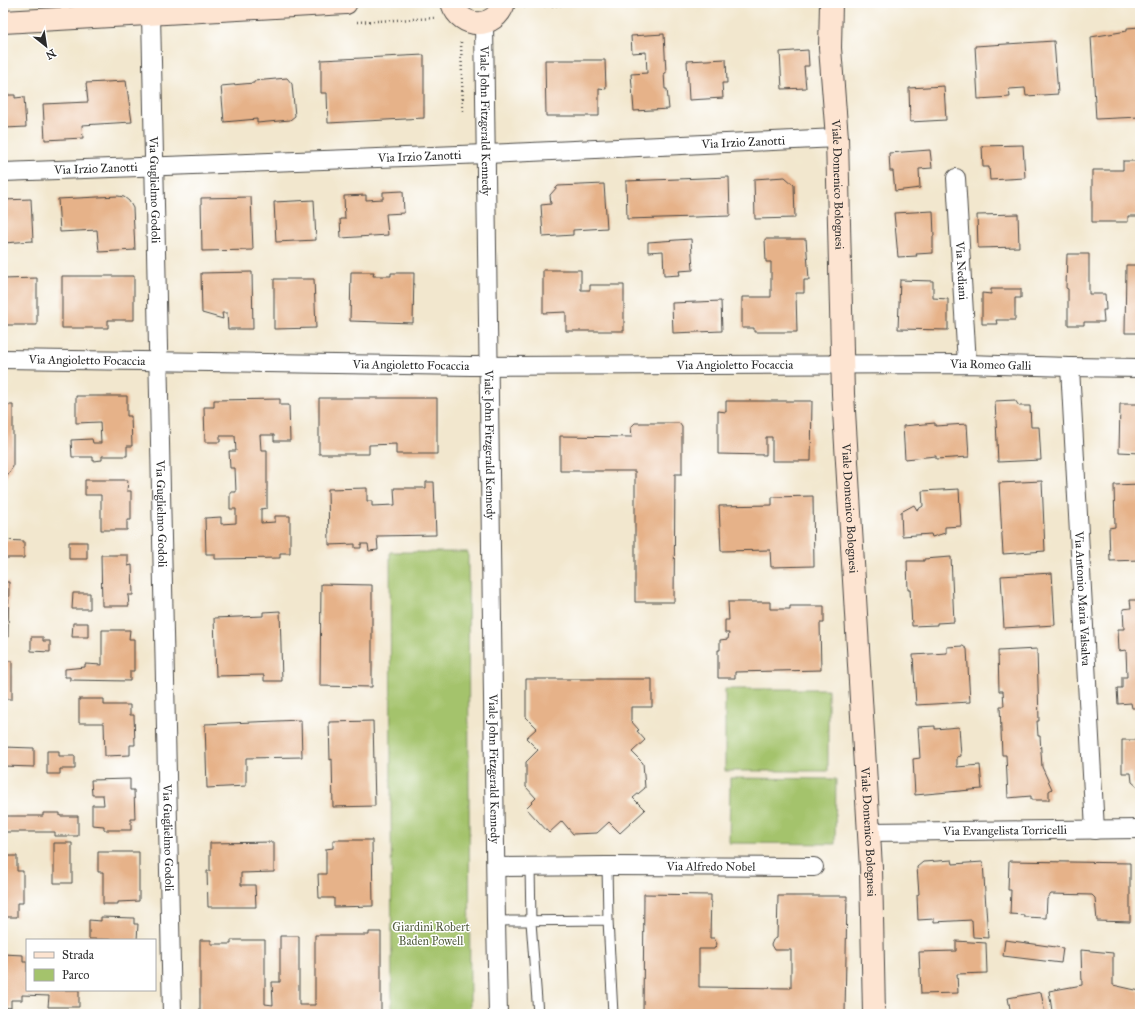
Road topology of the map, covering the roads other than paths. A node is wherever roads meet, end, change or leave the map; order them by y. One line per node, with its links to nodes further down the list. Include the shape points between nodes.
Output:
1 (346, 3): 5 (street)
2 (452, 3): 7 (street, via 455,11 467,21)
3 (831, 3): 8 (street, Viale Domenico Bolognesi, via 830,48)
4 (503, 6): 7 (street, via 498,15)
5 (151, 14): 6 (street); 10 (street, Via Guglielmo Godoli)
6 (3, 22)
7 (484, 23): 9 (street, Viale John Fitzgerald Kennedy)
8 (837, 138): 9 (street, Via Irzio Zanotti); 16 (street, Viale Domenico Bolognesi)
9 (486, 154): 10 (street, Via Irzio Zanotti); 17 (street, Viale John Fitzgerald Kennedy)
10 (155, 166): 11 (street, Via Irzio Zanotti); 14 (street, Via Guglielmo Godoli)
11 (3, 172)
12 (956, 178): 15 (street, Via Nediani)
13 (3, 359): 14 (street, Via Angioletto Focaccia)
14 (159, 361): 17 (street, Via Angioletto Focaccia); 31 (street, Via Guglielmo Godoli)
15 (967, 364): 16 (street, Via Romeo Galli); 18 (street, Via Romeo Galli)
16 (842, 365): 17 (street, Via Angioletto Focaccia); 22 (street, Viale Domenico Bolognesi)
17 (489, 366): 24 (street, Viale John Fitzgerald Kennedy)
18 (1070, 367): 19 (street, Via Romeo Galli); 21 (street, Via Antonio Maria Valsalva)
19 (1140, 368)
20 (1140, 829): 21 (street, Via Evangelista Torricelli)
21 (1095, 830): 22 (street, Via Evangelista Torricelli)
22 (869, 832): 36 (street, Viale Domenico Bolognesi)
23 (607, 866): 25 (street, Via Alfredo Nobel); 26 (street, Via Alfredo Nobel); 27 (lane)
24 (496, 867): 25 (street, Via Alfredo Nobel); 28 (street, Viale John Fitzgerald Kennedy)
25 (530, 867): 29 (lane)
26 (814, 867)
27 (608, 920): 29 (lane); 35 (lane)
28 (496, 921): 29 (lane); 30 (street, Viale John Fitzgerald Kennedy)
29 (531, 922): 34 (lane)
30 (496, 954): 32 (street); 33 (street)
31 (172, 1014)
32 (492, 1014)
33 (498, 1014)
34 (538, 1014)
35 (613, 1014)
36 (874, 1014)

